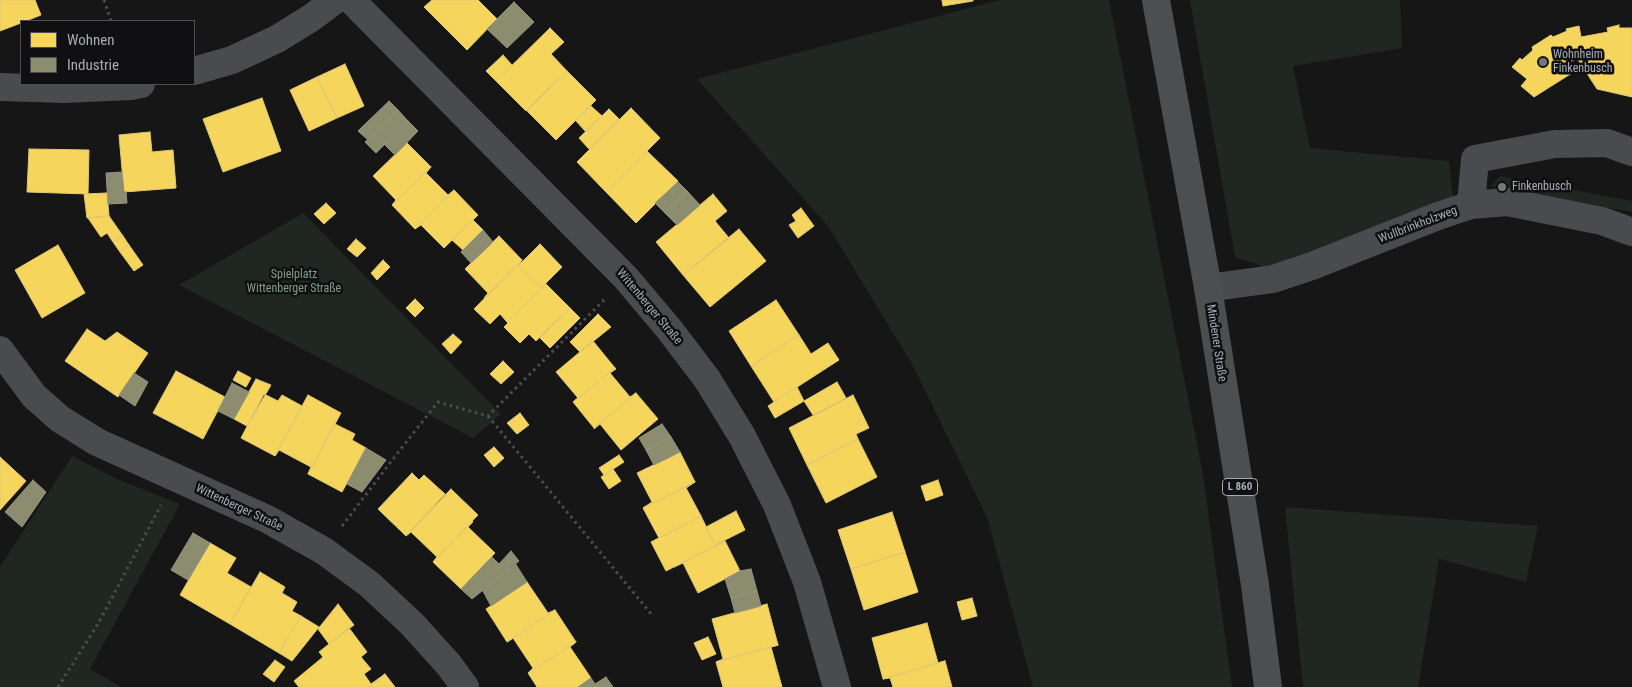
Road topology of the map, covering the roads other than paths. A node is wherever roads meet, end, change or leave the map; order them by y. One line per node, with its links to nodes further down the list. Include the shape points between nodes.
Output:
1 (335, 0): 4 (street, via 277,39 232,60)
2 (351, 0): 13 (street, Wittenberger Straße, via 626,278 707,379 742,436 777,505 807,582)
3 (1156, 0): 10 (main road, Mindener Straße / L 860)
4 (195, 71)
5 (136, 85): 6 (street, via 64,89)
6 (0, 87)
7 (1632, 152): 8 (street, via 1607,143 1554,144 1475,159)
8 (1471, 205): 9 (street, Wullbrinkholzweg, via 1507,202 1602,221); 10 (street, Wullbrinkholzweg, via 1273,279)
9 (1632, 232)
10 (1208, 288): 14 (main road, Mindener Straße / L 860)
11 (0, 350): 12 (street, Wittenberger Straße, via 34,396 60,419 97,442 267,519 324,551 369,584 412,624)
12 (465, 687)
13 (838, 687)
14 (1268, 687)

